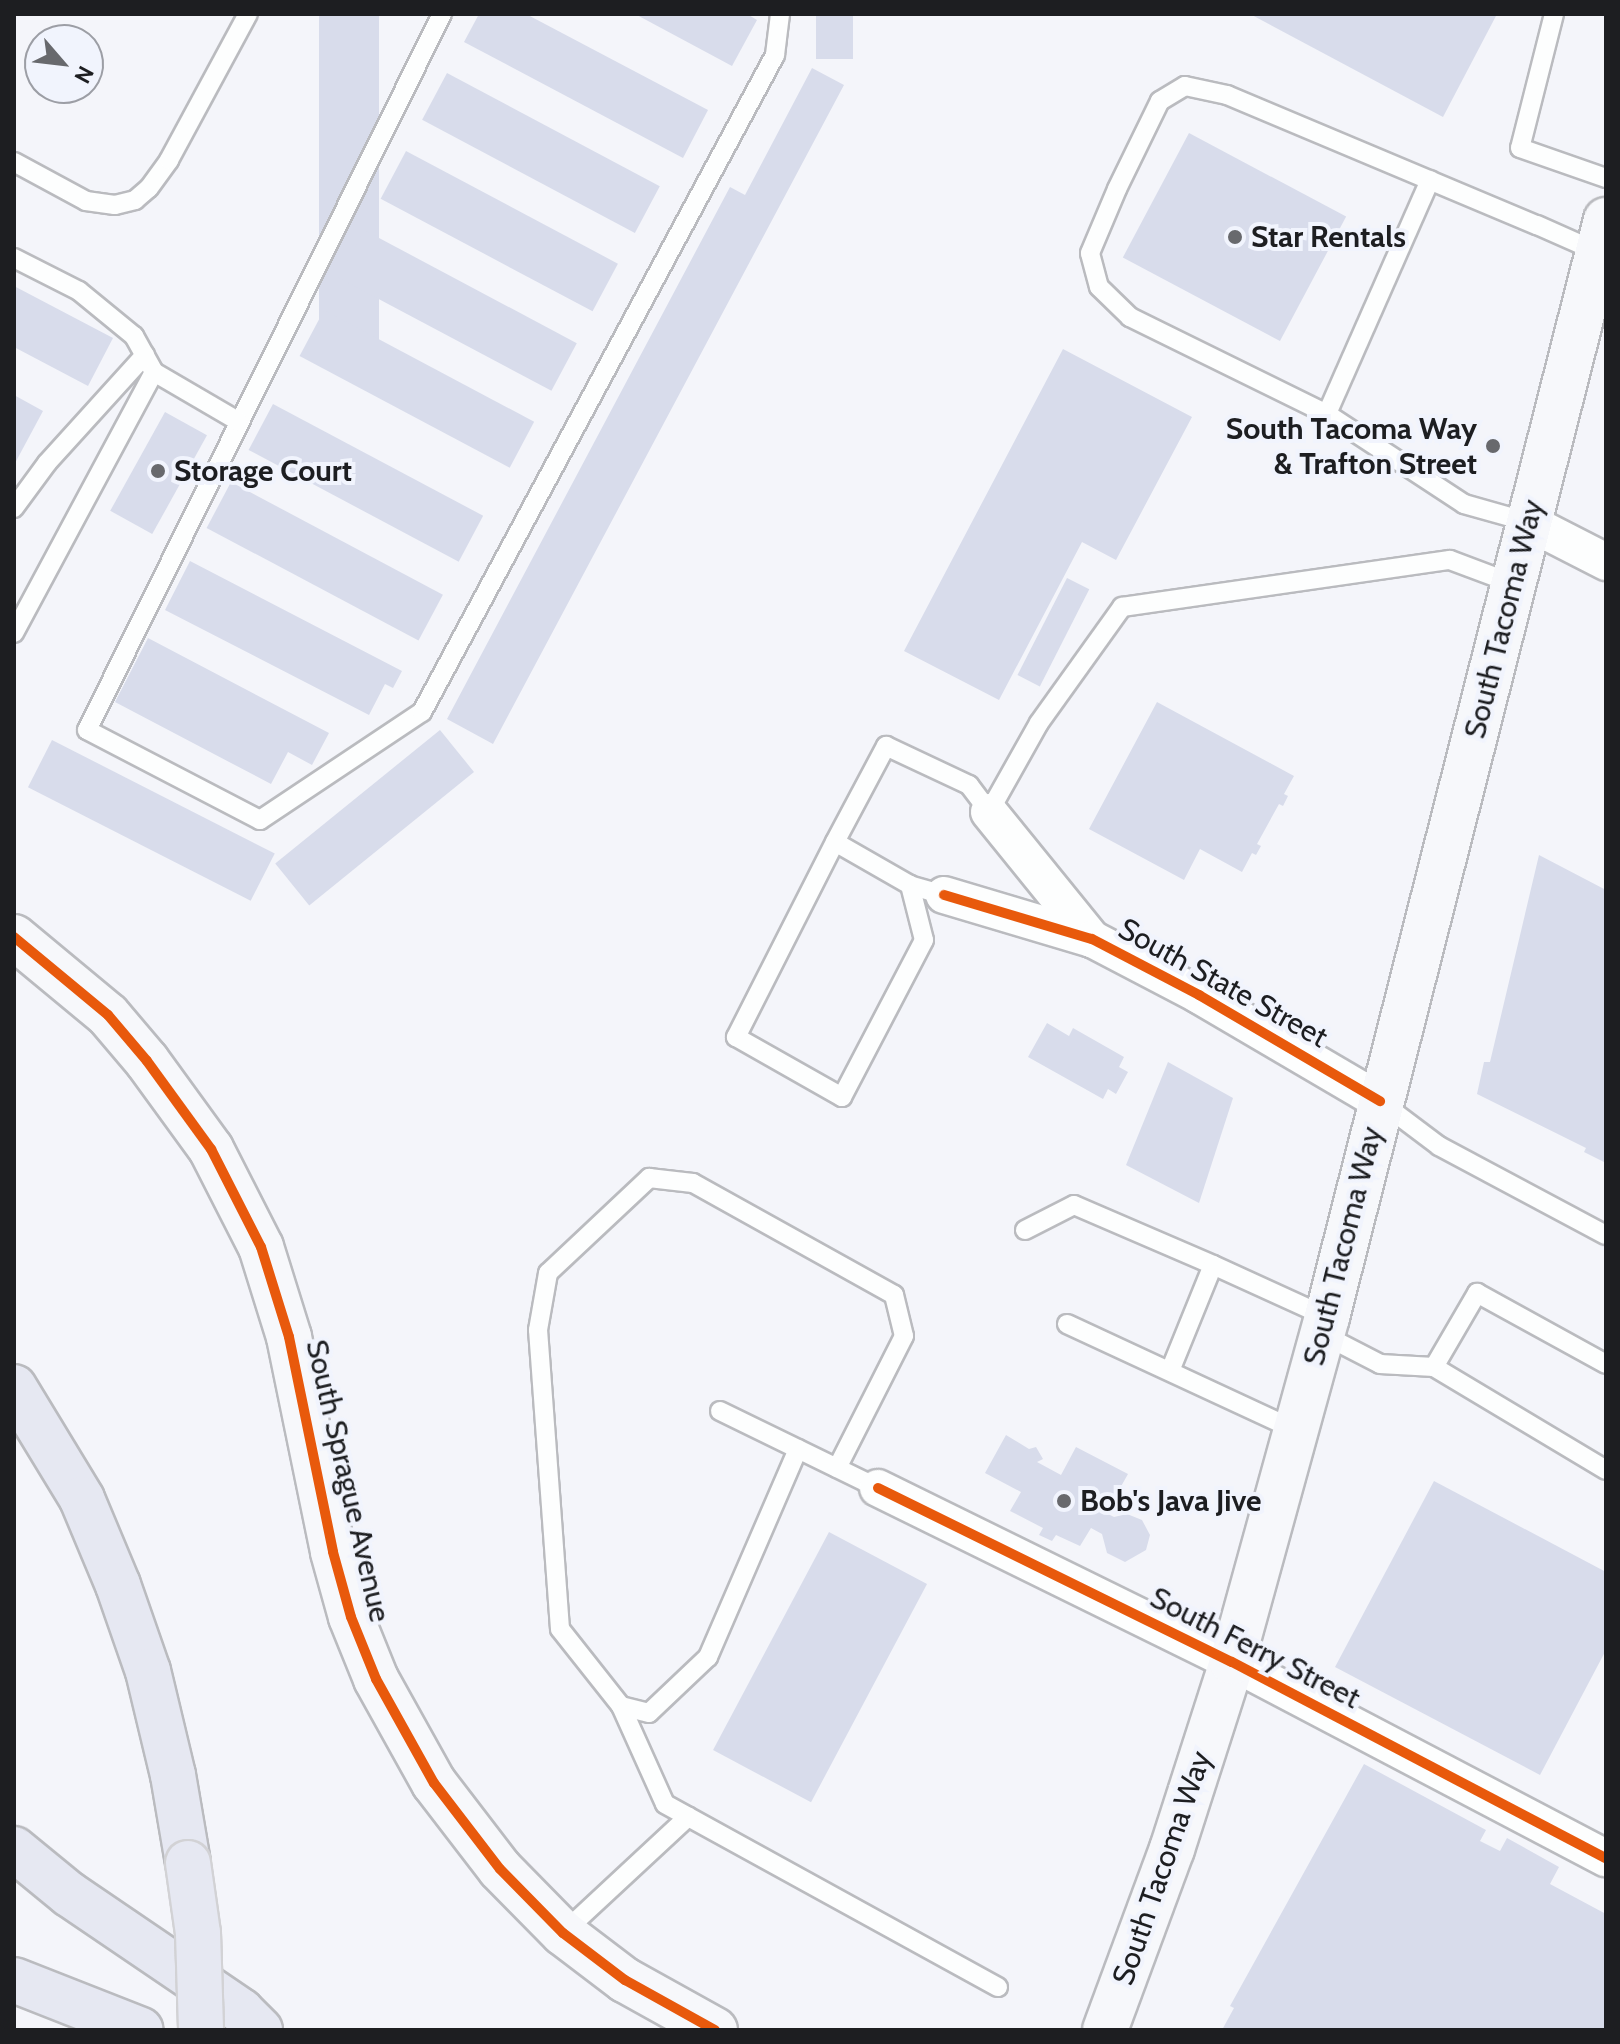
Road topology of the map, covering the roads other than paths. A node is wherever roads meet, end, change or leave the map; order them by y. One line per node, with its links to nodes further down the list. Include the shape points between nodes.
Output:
1 (248, 14): 5 (lane, via 169,160 135,200 115,205 86,201)
2 (442, 14): 12 (lane)
3 (780, 14): 12 (lane, via 775,55 422,712 260,820 87,730)
4 (1554, 14): 6 (lane, via 1520,148)
5 (14, 162)
6 (1606, 178)
7 (1430, 180): 8 (lane); 11 (lane); 11 (lane, via 1227,95 1185,86 1160,101 1117,189 1090,253 1099,287 1130,317)
8 (1602, 236): 14 (main road, South Tacoma Way)
9 (14, 258): 10 (lane, via 79,291 134,336)
10 (149, 363): 12 (lane); 13 (lane, via 47,463); 17 (lane)
11 (1327, 414): 14 (lane, via 1464,504)
12 (238, 421)
13 (14, 508)
14 (1528, 522): 15 (street); 16 (main road, South Tacoma Way)
15 (1606, 562)
16 (1514, 584): 18 (lane, via 1450,560 1122,607 1039,723); 23 (main road, South Tacoma Way)
17 (14, 633)
18 (989, 812): 19 (lane, via 969,785 886,746); 22 (street, South State Street)
19 (835, 842): 20 (lane); 20 (lane, via 736,1037 842,1097 924,940)
20 (927, 890): 22 (street, South State Street)
21 (14, 937): 44 (main road, South Sprague Avenue, via 108,1015 211,1149 277,1289 333,1552 376,1679 434,1783 500,1869)
22 (1092, 939): 23 (street, South State Street)
23 (1380, 1101): 25 (lane, via 1439,1146); 28 (main road, South Tacoma Way)
24 (1025, 1230): 26 (lane, via 1074,1205)
25 (1606, 1235)
26 (1213, 1265): 28 (lane); 31 (lane)
27 (1067, 1324): 31 (lane)
28 (1324, 1325): 30 (lane, via 1380,1364); 34 (main road, South Tacoma Way)
29 (1606, 1364): 30 (lane, via 1477,1293)
30 (1434, 1367): 37 (lane)
31 (1170, 1371): 34 (lane)
32 (14, 1387): 48 (highway, bridge, via 82,1499 148,1671 188,1863 198,1933)
33 (720, 1411): 35 (lane, South Ferry Street)
34 (1295, 1430): 39 (main road, South Tacoma Way)
35 (798, 1449): 36 (lane, South Ferry Street); 40 (lane, via 708,1657 649,1713)
36 (837, 1468): 38 (lane, South Ferry Street); 40 (lane, via 904,1336 894,1295 693,1183 649,1178 548,1273 538,1330 560,1629)
37 (1606, 1470)
38 (878, 1488): 39 (street, South Ferry Street)
39 (1232, 1662): 43 (street, South Ferry Street); 51 (main road, South Tacoma Way, via 1172,1849)
40 (621, 1706): 41 (lane, via 665,1804)
41 (688, 1817): 44 (lane); 46 (lane)
42 (14, 1849): 49 (highway, via 69,1894 241,2011)
43 (1606, 1858)
44 (563, 1933): 50 (main road, South Sprague Avenue, via 625,1980)
45 (14, 1980): 47 (highway)
46 (998, 1987)
47 (141, 2030)
48 (201, 2030)
49 (260, 2030)
50 (715, 2030)
51 (1105, 2030)

